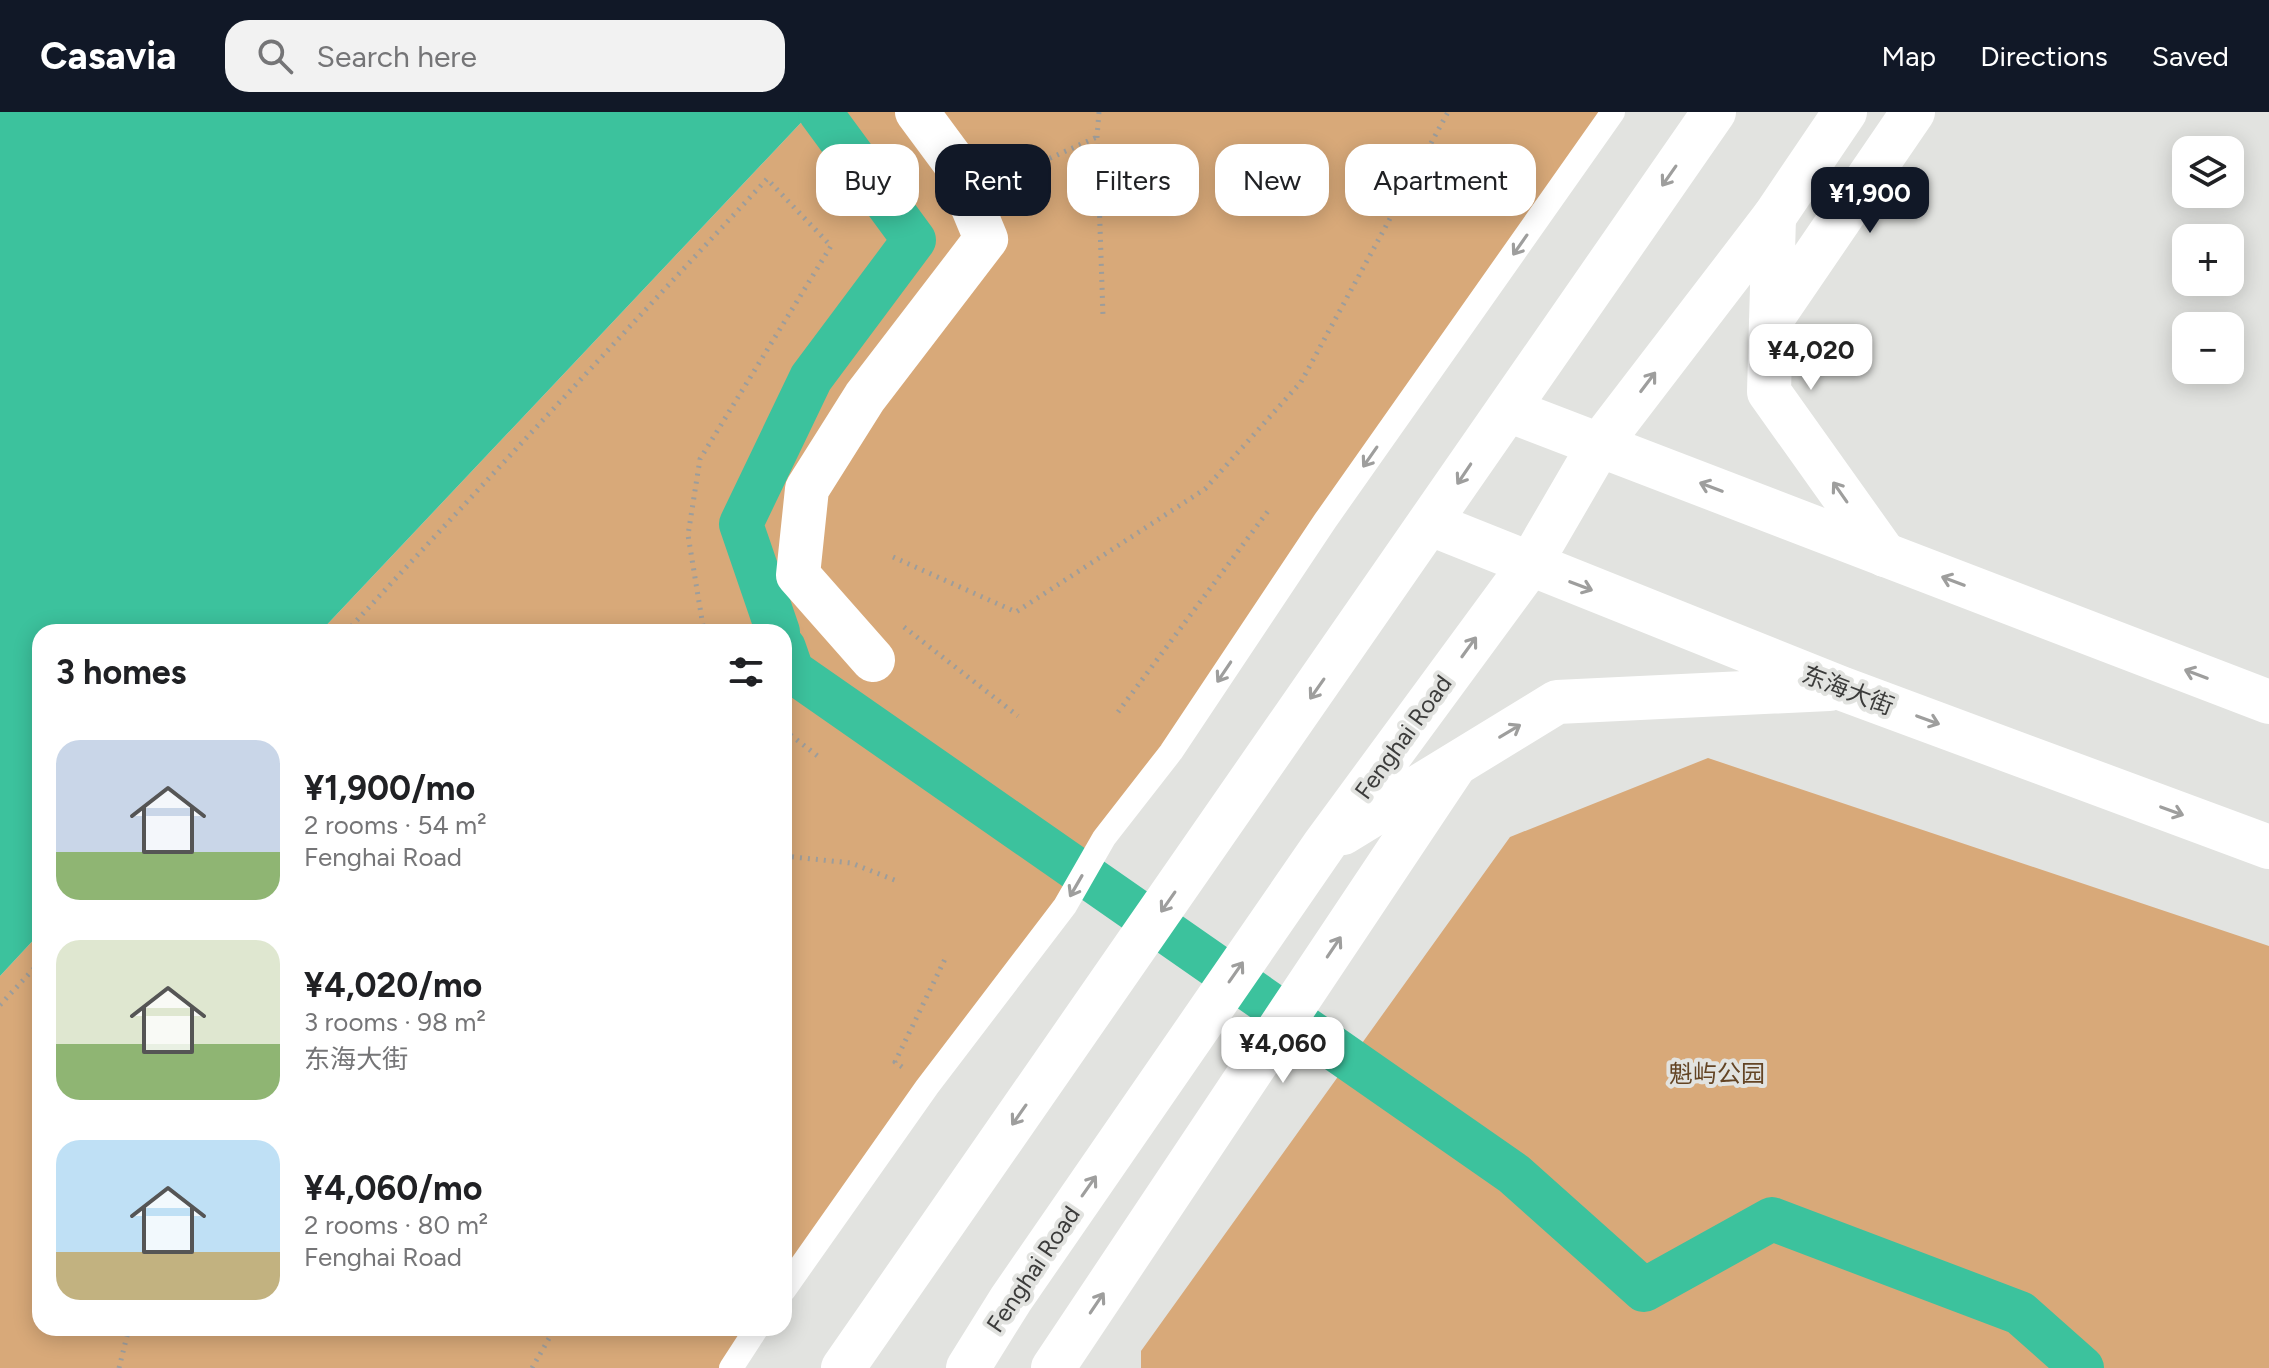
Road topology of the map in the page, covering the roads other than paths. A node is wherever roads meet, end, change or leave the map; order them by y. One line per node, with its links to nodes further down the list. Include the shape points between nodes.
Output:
1 (917, 112): 13 (main road, via 954,162 986,239 865,397 807,489 798,575)
2 (1613, 112): 19 (lane, one-way to 19, via 1325,521 1171,752 1104,838 1065,906 927,1087)
3 (1714, 112): 8 (main road, one-way to 8)
4 (1845, 112): 6 (main road, Fenghai Road)
5 (1913, 112): 7 (main road)
6 (1774, 217): 7 (main road); 9 (main road, Fenghai Road, one-way to 6)
7 (1771, 320): 11 (main road, one-way to 7, via 1769,392)
8 (1508, 410): 9 (main road); 10 (main road, one-way to 10)
9 (1600, 444): 11 (main road, one-way to 9); 12 (main road, Fenghai Road)
10 (1431, 524): 12 (main road, 东海大街); 22 (main road, one-way to 22)
11 (1885, 555): 15 (main road, one-way to 11)
12 (1529, 566): 14 (main road, 东海大街, one-way to 14); 17 (main road, Fenghai Road, one-way to 12)
13 (873, 660)
14 (1843, 689): 16 (main road, one-way to 14, via 1557,702); 18 (main road, 东海大街, one-way to 18)
15 (2269, 702)
16 (1455, 765): 17 (main road); 24 (main road, one-way to 16)
17 (1324, 845): 23 (main road, Fenghai Road, one-way to 17)
18 (2269, 847)
19 (792, 1279)
20 (752, 1336): 21 (lane)
21 (731, 1368)
22 (843, 1368)
23 (968, 1368)
24 (1053, 1368)

